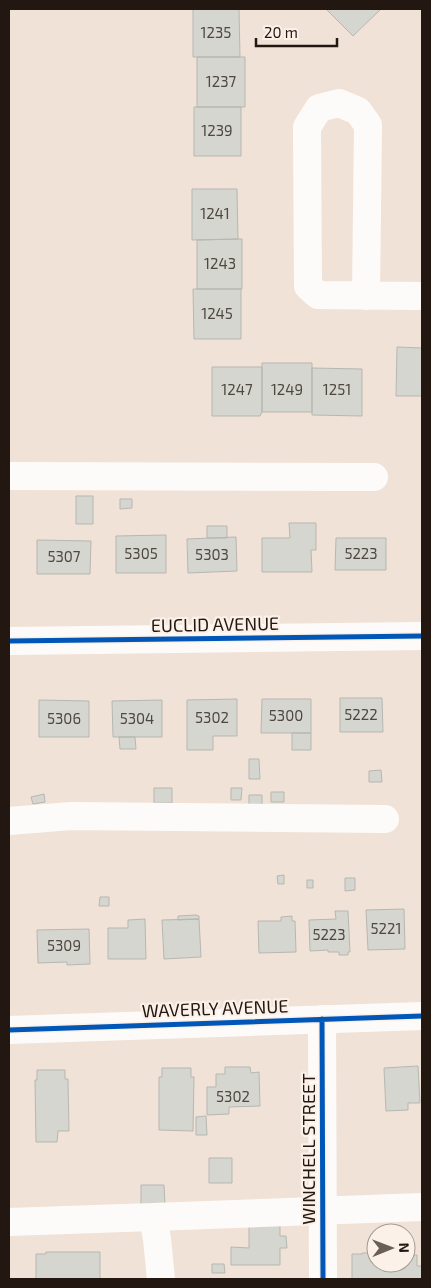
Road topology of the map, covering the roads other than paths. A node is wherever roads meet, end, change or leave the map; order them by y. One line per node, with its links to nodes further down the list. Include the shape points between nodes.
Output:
1 (366, 296): 1 (street, via 318,296 308,286 307,127 320,108 339,103 358,111 368,124); 2 (street)
2 (422, 296)
3 (9, 476): 4 (street)
4 (374, 477)
5 (422, 636): 6 (street, EUCLID AVENUE)
6 (9, 641)
7 (386, 819): 8 (street, via 71,816)
8 (9, 821)
9 (422, 1016): 10 (street, WAVERLY AVENUE)
10 (322, 1019): 11 (street, WAVERLY AVENUE); 13 (street, WINCHELL STREET)
11 (9, 1030)
12 (422, 1207): 13 (street)
13 (323, 1211): 14 (street); 17 (street, WINCHELL STREET)
14 (153, 1218): 15 (street); 16 (street)
15 (9, 1222)
16 (161, 1279)
17 (323, 1279)

